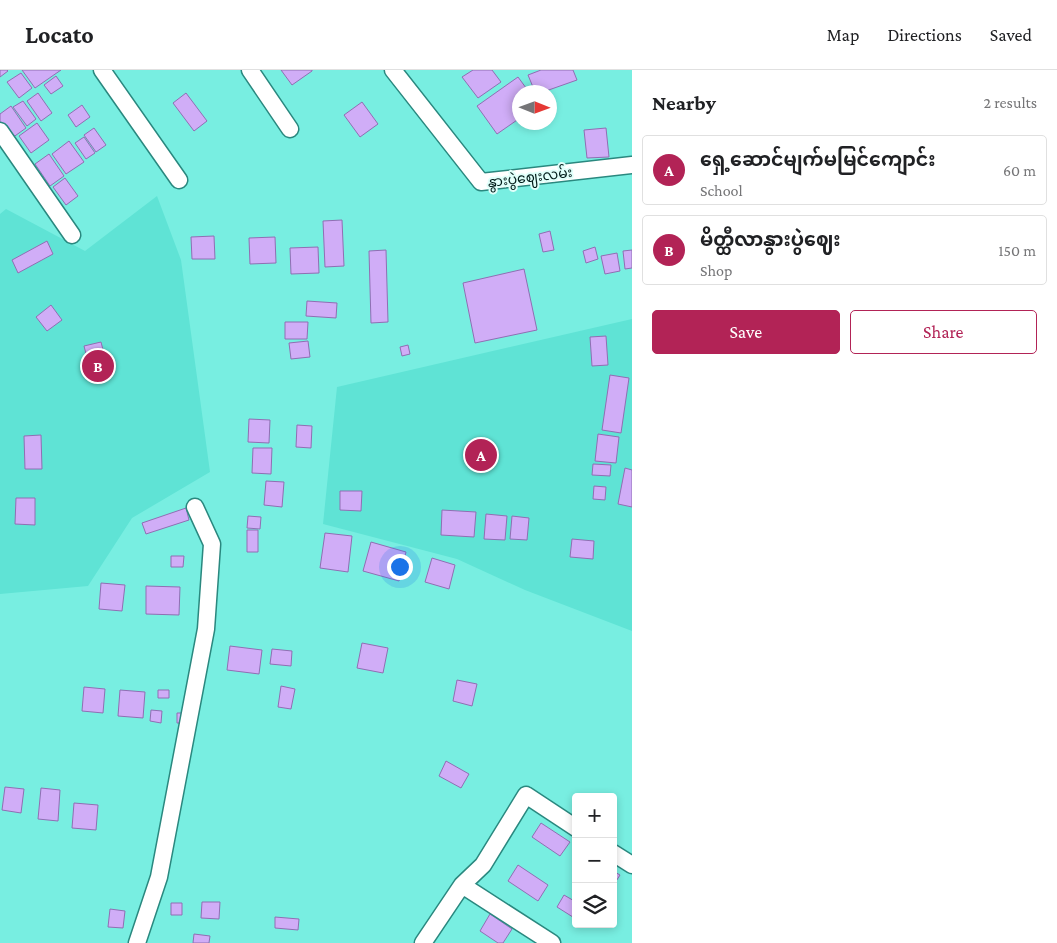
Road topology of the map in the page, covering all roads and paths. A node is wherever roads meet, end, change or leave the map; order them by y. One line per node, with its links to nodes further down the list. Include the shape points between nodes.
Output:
1 (102, 70): 7 (street)
2 (250, 70): 4 (street)
3 (394, 70): 6 (street, နွားပွဲဈေးလမ်း, via 481,182)
4 (290, 129)
5 (0, 131): 8 (street)
6 (632, 165)
7 (179, 180)
8 (72, 236)
9 (195, 507): 14 (street, via 212,544 206,629 158,877)
10 (572, 825): 13 (street, via 526,795 483,865)
11 (617, 856): 12 (street)
12 (632, 865)
13 (462, 885): 15 (street); 16 (street)
14 (137, 943)
15 (423, 943)
16 (552, 943)

